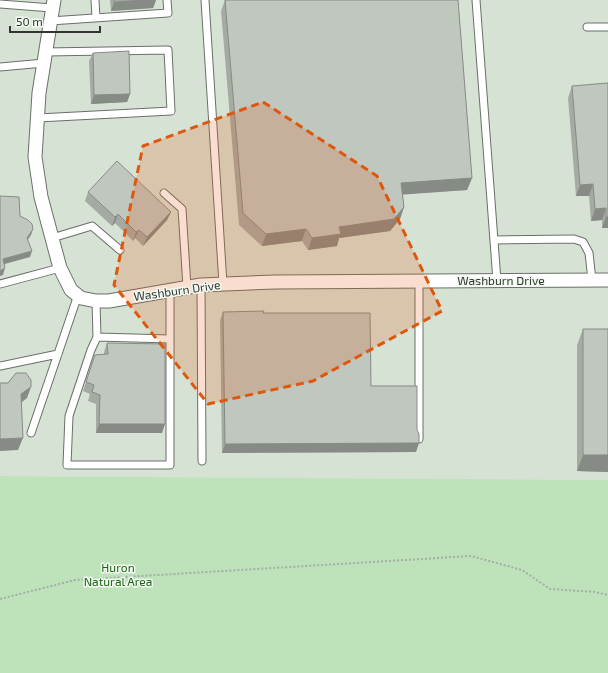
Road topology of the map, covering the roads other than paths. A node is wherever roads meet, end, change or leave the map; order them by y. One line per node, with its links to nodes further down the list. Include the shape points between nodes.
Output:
1 (95, 0): 8 (lane)
2 (167, 0): 8 (lane, via 168,13)
3 (205, 0): 24 (lane)
4 (476, 0): 16 (lane)
5 (10, 2): 6 (lane); 7 (lane)
6 (0, 4)
7 (52, 10): 8 (lane); 11 (street)
8 (96, 18)
9 (587, 27): 10 (lane)
10 (608, 27)
11 (45, 58): 12 (lane); 13 (street); 13 (lane, via 168,50 171,111)
12 (0, 66)
13 (38, 118): 15 (street, via 35,157 40,197)
14 (164, 193): 26 (lane, via 182,209)
15 (52, 238): 17 (lane, via 92,226); 18 (street)
16 (494, 240): 19 (lane, via 574,239 583,242 589,253); 22 (lane)
17 (120, 250)
18 (60, 268): 23 (lane); 28 (street, via 71,290)
19 (592, 280): 20 (street, Washburn Drive); 22 (street, Washburn Drive)
20 (608, 280)
21 (419, 281): 22 (street, Washburn Drive); 24 (street, Washburn Drive); 35 (lane)
22 (497, 281)
23 (0, 284)
24 (223, 284): 25 (street, Washburn Drive)
25 (201, 285): 26 (street, Washburn Drive); 36 (lane)
26 (186, 287): 27 (street, Washburn Drive)
27 (170, 290): 29 (street, Washburn Drive); 31 (lane)
28 (78, 295): 29 (street, Washburn Drive); 32 (lane)
29 (96, 301): 30 (lane)
30 (97, 337): 31 (lane); 31 (lane, via 69,416 67,465 170,465)
31 (170, 339)
32 (58, 354): 33 (lane); 34 (lane)
33 (0, 366)
34 (31, 433)
35 (419, 439)
36 (202, 461)

